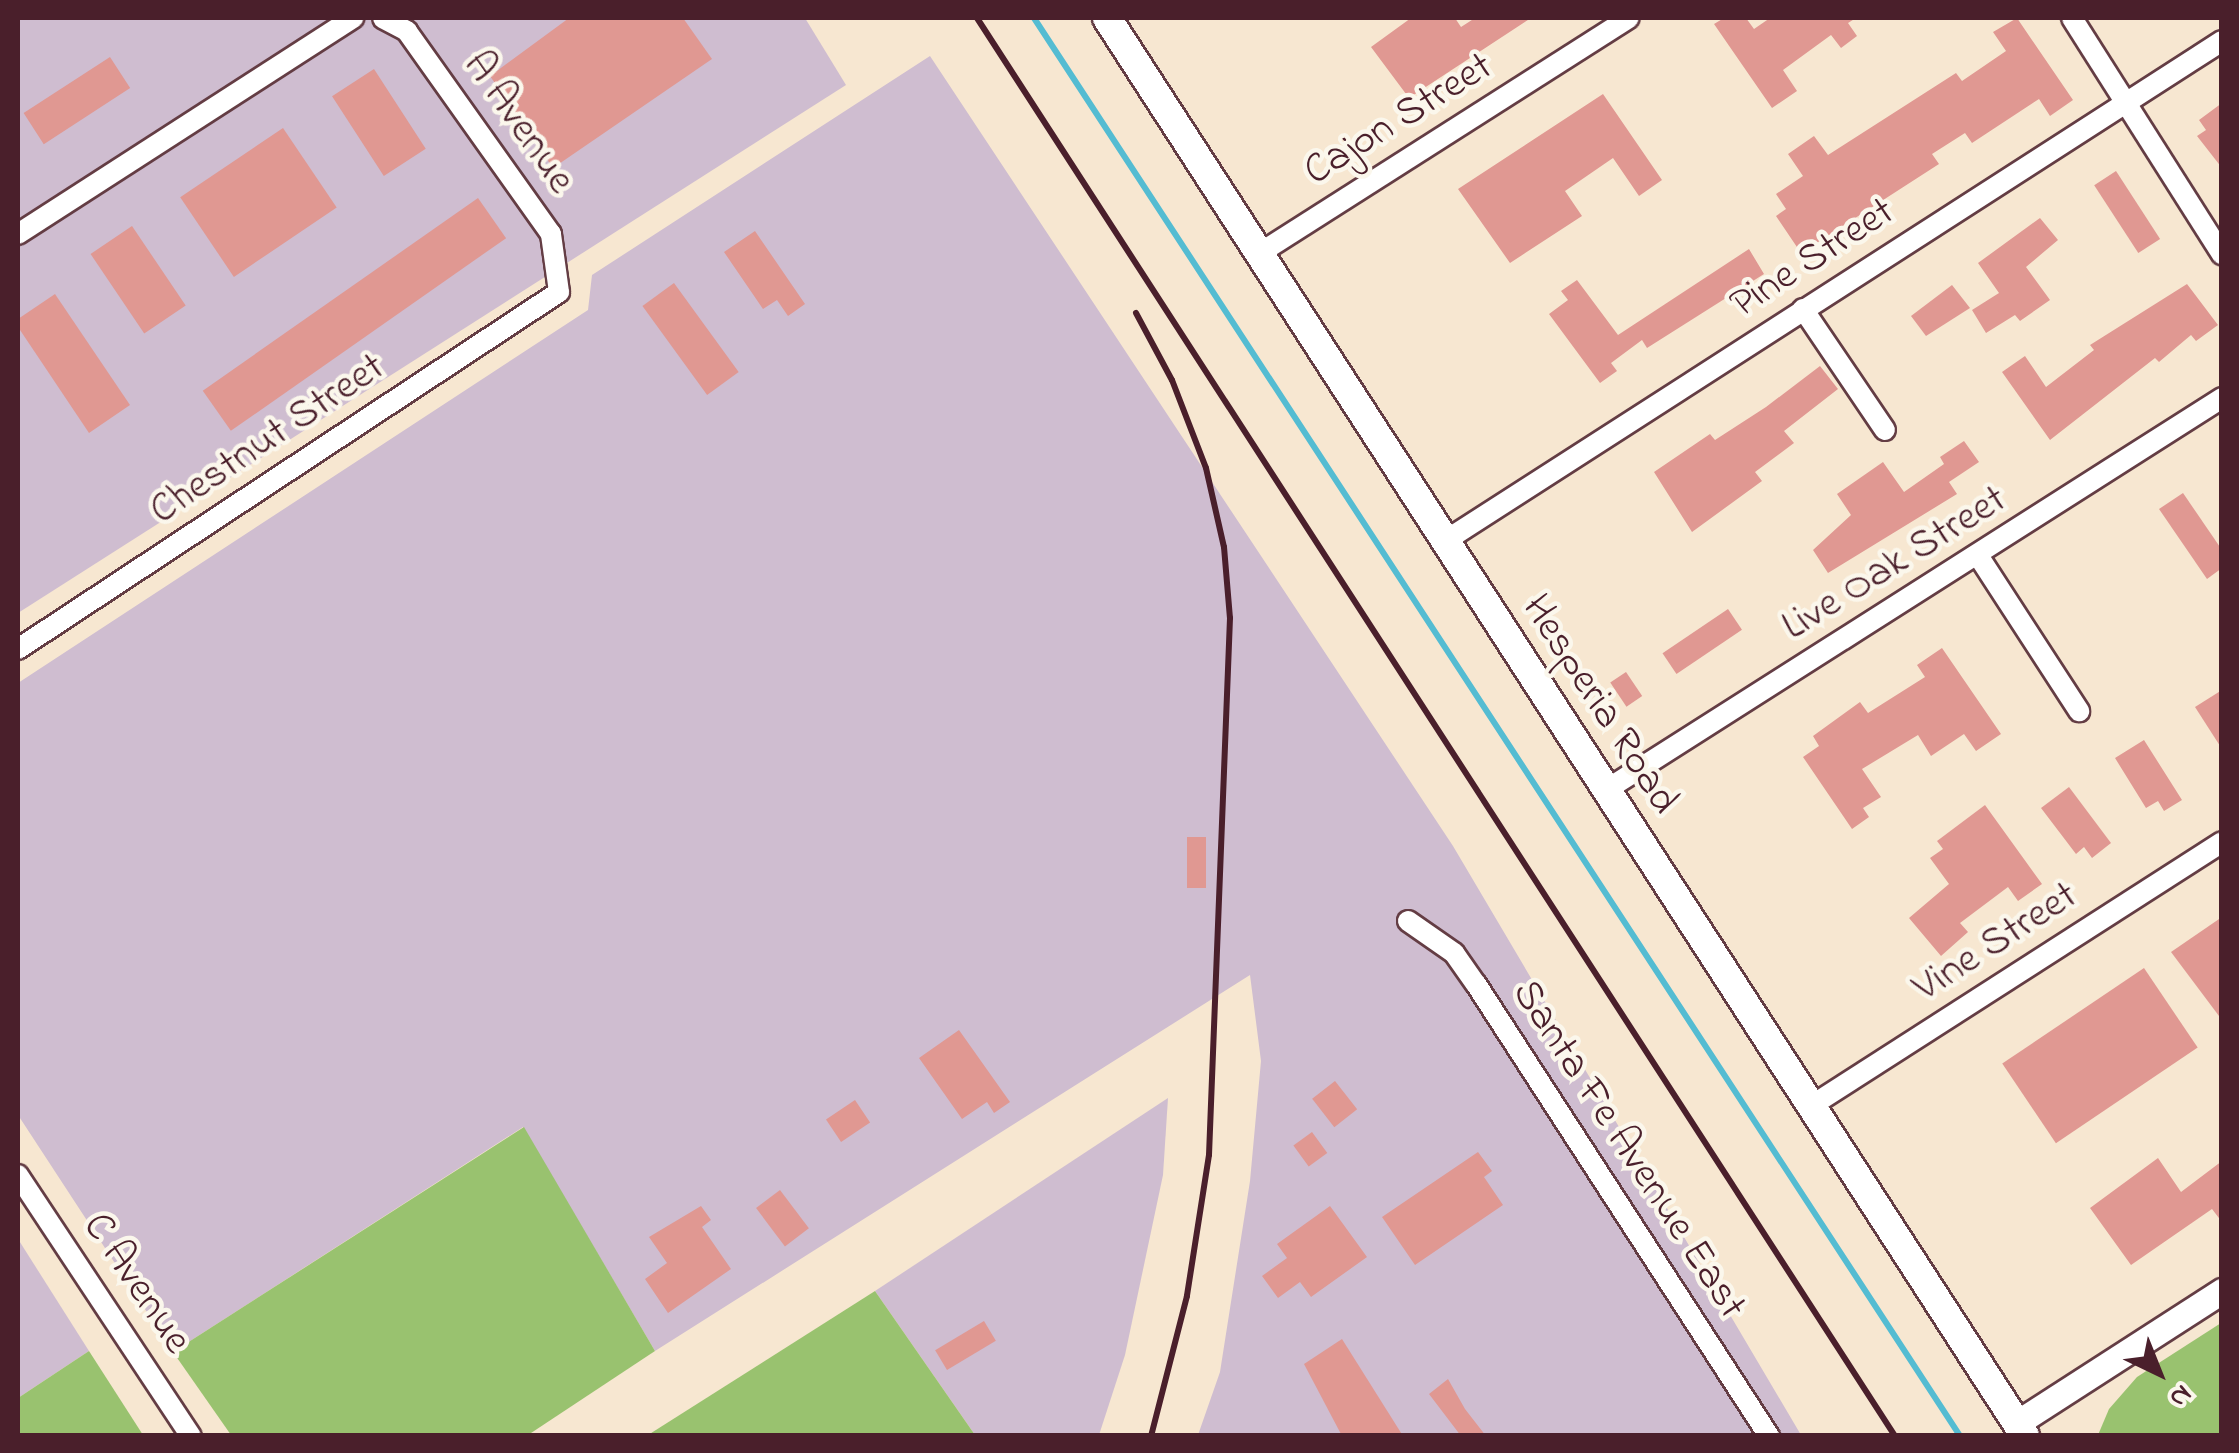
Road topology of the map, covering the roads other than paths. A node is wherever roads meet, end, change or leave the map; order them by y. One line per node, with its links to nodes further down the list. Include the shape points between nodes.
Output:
1 (353, 18): 8 (street)
2 (383, 18): 11 (street, A Avenue, via 407,31 551,234)
3 (1108, 18): 9 (main road, Hesperia Road)
4 (1630, 18): 9 (street, Cajon Street)
5 (2072, 18): 7 (street)
6 (2222, 41): 7 (street, Pine Street)
7 (2129, 100): 10 (street); 12 (street, Pine Street)
8 (21, 225)
9 (1260, 253): 15 (main road, Hesperia Road)
10 (2222, 254)
11 (559, 292): 17 (street, Chestnut Street)
12 (1804, 309): 14 (street); 15 (street, Pine Street)
13 (2222, 398): 16 (street, Live Oak Street)
14 (1885, 430)
15 (1445, 541): 19 (main road, Hesperia Road)
16 (1978, 557): 18 (street); 19 (street, Live Oak Street)
17 (18, 650)
18 (2079, 711)
19 (1606, 790): 22 (main road, Hesperia Road)
20 (2222, 842): 22 (street, Vine Street)
21 (1408, 921): 27 (street, Santa Fe Avenue East, via 1454,953)
22 (1812, 1106): 25 (main road, Hesperia Road)
23 (18, 1175): 26 (street, C Avenue)
24 (2222, 1291): 25 (street)
25 (2021, 1429)
26 (191, 1436)
27 (1769, 1436)

